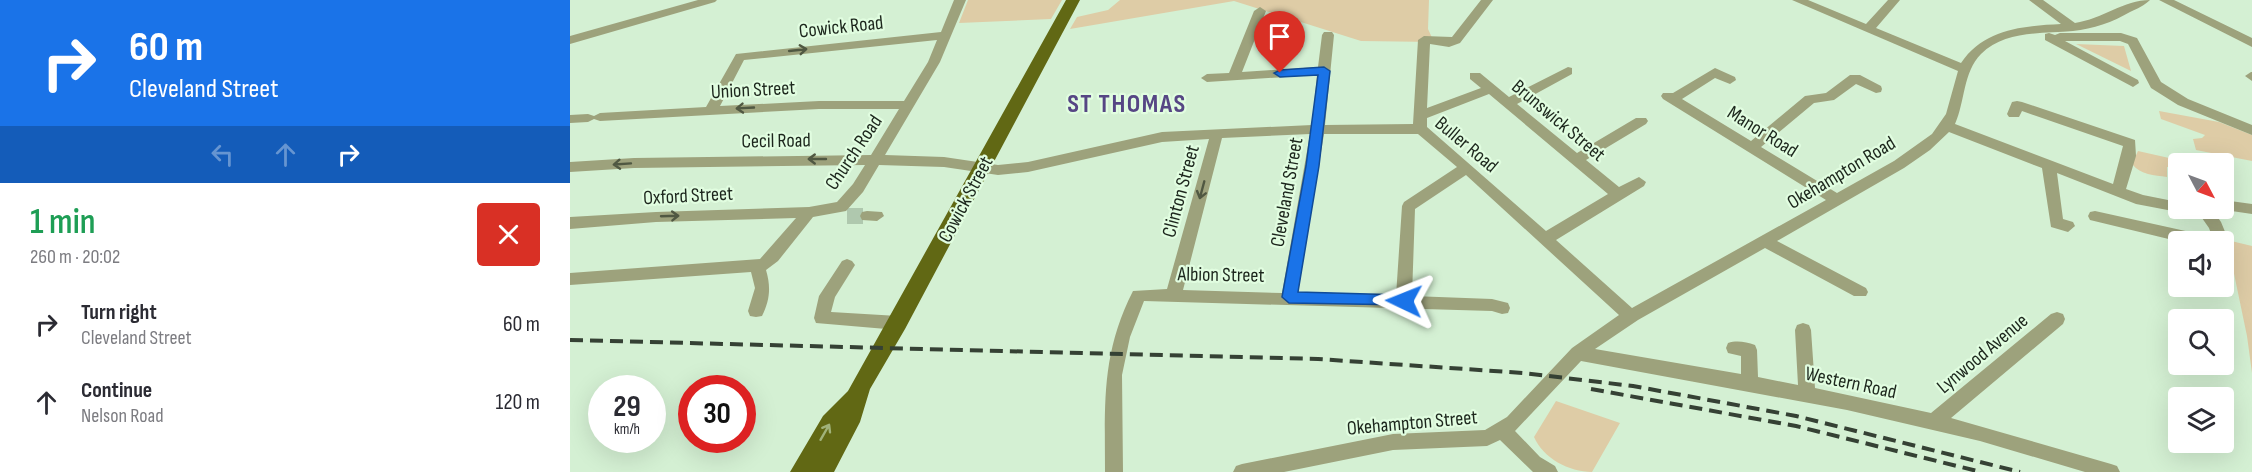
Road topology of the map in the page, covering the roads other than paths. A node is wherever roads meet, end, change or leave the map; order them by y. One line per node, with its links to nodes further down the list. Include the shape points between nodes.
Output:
1 (960, 0): 13 (street, Church Road)
2 (1073, 0): 43 (main road, Cowick Street)
3 (1487, 0): 33 (street, via 1453,42 1423,47)
4 (1798, 0): 12 (street)
5 (1894, 0): 12 (street)
6 (2035, 0): 11 (street)
7 (2144, 0): 11 (street, via 2116,16)
8 (2165, 0): 16 (street)
9 (707, 1): 15 (street)
10 (1260, 11): 20 (street)
11 (2073, 27): 17 (street, via 1998,37 1977,50)
12 (1869, 28): 17 (street)
13 (946, 35): 28 (street, Church Road); 29 (street, Cowick Road, one-way to 13, via 740,57)
14 (1328, 35): 18 (street, Cleveland Street)
15 (570, 40)
16 (2252, 43)
17 (1964, 69): 34 (street, via 1954,116)
18 (1324, 71): 20 (street); 35 (street, Cleveland Street)
19 (1568, 71): 27 (street)
20 (1234, 76): 22 (street)
21 (1475, 76): 25 (street, Brunswick Street)
22 (1207, 78)
23 (1730, 80): 38 (street, Manor Road, via 1715,72 1671,97)
24 (2133, 83): 36 (street, via 2046,37 2121,37 2133,41 2156,86 2183,102)
25 (1491, 89): 27 (street, Brunswick Street); 33 (street)
26 (1876, 89): 38 (street, via 1855,78 1829,97 1810,99)
27 (1509, 103): 39 (street, Brunswick Street)
28 (909, 105): 29 (street, Union Street, one-way to 29); 40 (street, Church Road)
29 (711, 110): 31 (street, Union Street)
30 (2014, 114): 46 (street, via 2018,105 2130,143)
31 (570, 119)
32 (1641, 121): 39 (street)
33 (1421, 122): 35 (street, Buller Road); 44 (street, Buller Road)
34 (1948, 126): 41 (street); 48 (street, Okehampton Road, via 1917,151)
35 (1318, 130): 37 (street, Buller Road); 66 (street, Cleveland Street)
36 (2252, 130)
37 (1217, 134): 43 (street, Buller Road, via 1162,137 1028,167); 65 (street, Clinton Street, one-way to 65)
38 (1752, 147): 48 (street, Manor Road)
39 (1578, 159): 47 (street, Brunswick Street)
40 (875, 160): 42 (street, Cecil Road, one-way to 42, via 772,159); 43 (street, Cecil Road); 53 (street, Church Road, via 841,213)
41 (2049, 165): 46 (street); 56 (street, via 2056,223)
42 (570, 167)
43 (981, 167): 72 (main road, Cowick Street)
44 (1467, 168): 59 (street, Buller Road); 67 (street, via 1409,206)
45 (1639, 182): 47 (street)
46 (2118, 190): 49 (street)
47 (1618, 194): 59 (street)
48 (1837, 200): 60 (street, Okehampton Road)
49 (2141, 200): 50 (street); 57 (street)
50 (2168, 205)
51 (2234, 206): 52 (street)
52 (2252, 208)
53 (809, 212): 55 (street, Oxford Street, one-way to 53); 62 (street, via 773,257)
54 (2095, 216): 57 (street)
55 (570, 223)
56 (2068, 226)
57 (2142, 226): 58 (street)
58 (2168, 232)
59 (1545, 239): 70 (street, Buller Road)
60 (1765, 241): 64 (street); 70 (street, Okehampton Road)
61 (847, 265): 72 (street, via 827,296 822,318)
62 (757, 266): 63 (street); 69 (street, via 763,288)
63 (570, 279)
64 (1860, 292)
65 (1174, 294): 66 (street, Albion Street); 84 (street, Albion Street, via 1137,296 1122,337 1114,375)
66 (1289, 297): 67 (street, Albion Street)
67 (1404, 301): 68 (street, Albion Street)
68 (1502, 308)
69 (756, 311)
70 (1630, 316): 75 (street, Okehampton Road)
71 (2057, 319): 80 (street, Lynwood Avenue)
72 (898, 323): 79 (main road, Cowick Street)
73 (1803, 330): 77 (street)
74 (1734, 348): 76 (street, via 1749,350)
75 (1578, 353): 76 (street, Western Road); 78 (street, Okehampton Road)
76 (1750, 382): 77 (street, Western Road)
77 (1807, 394): 80 (street, Western Road)
78 (1538, 396): 81 (street, Okehampton Street)
79 (855, 398): 82 (main road, Cowick Street, one-way to 79, via 830,423); 83 (main road, Cowick Street, via 849,422)
80 (1934, 421): 87 (street, Western Road, via 2034,446)
81 (1503, 430): 85 (street, Okehampton Street, via 1487,438 1355,447); 86 (street, via 1534,463)
82 (801, 472)
83 (822, 472)
84 (1114, 472)
85 (1242, 472)
86 (1549, 472)
87 (2111, 472)

